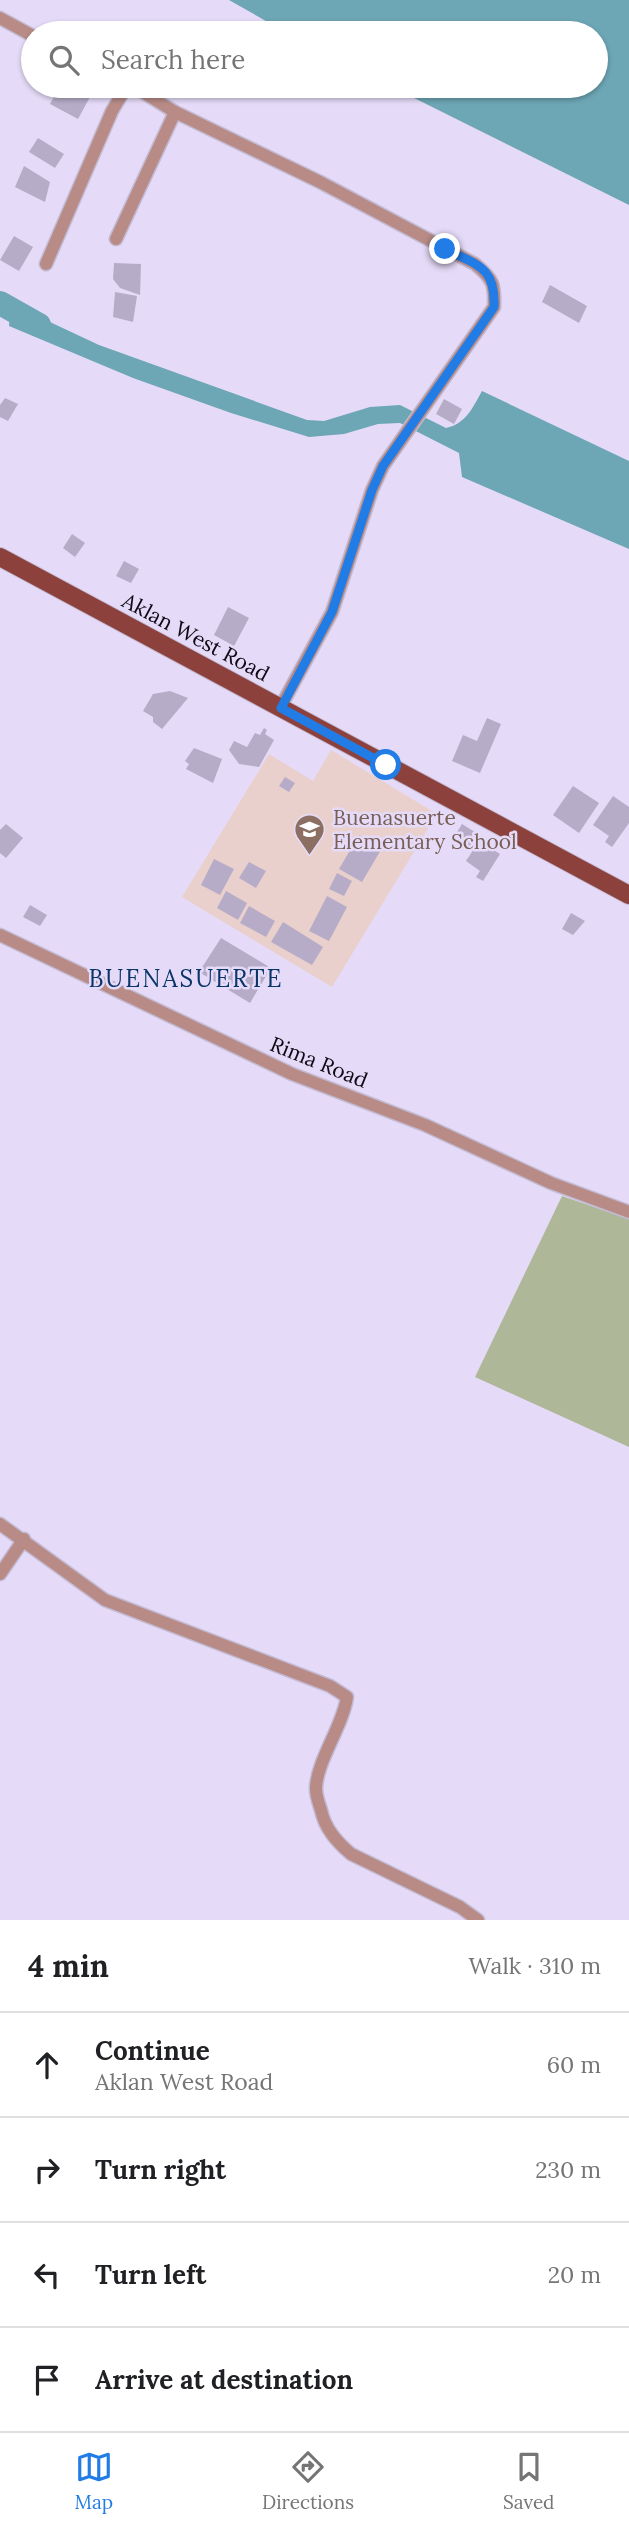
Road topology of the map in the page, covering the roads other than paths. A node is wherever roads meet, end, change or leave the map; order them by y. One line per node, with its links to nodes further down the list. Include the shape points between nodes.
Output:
1 (0, 18): 2 (street)
2 (21, 29)
3 (120, 98): 7 (street)
4 (152, 98): 5 (street)
5 (175, 112): 6 (street); 9 (street, via 475,264 489,275 495,288 494,307 383,466 332,612)
6 (116, 239)
7 (46, 264)
8 (0, 557): 9 (main road, Aklan West Road)
9 (281, 708): 10 (main road, Aklan West Road)
10 (629, 895)
11 (1, 938): 12 (street, Rima Road, via 292,1074)
12 (629, 1212)
13 (0, 1524): 14 (street)
14 (24, 1539): 15 (street); 16 (street, via 105,1600 330,1686 347,1697 316,1789 330,1832 351,1854)
15 (0, 1574)
16 (478, 1920)

